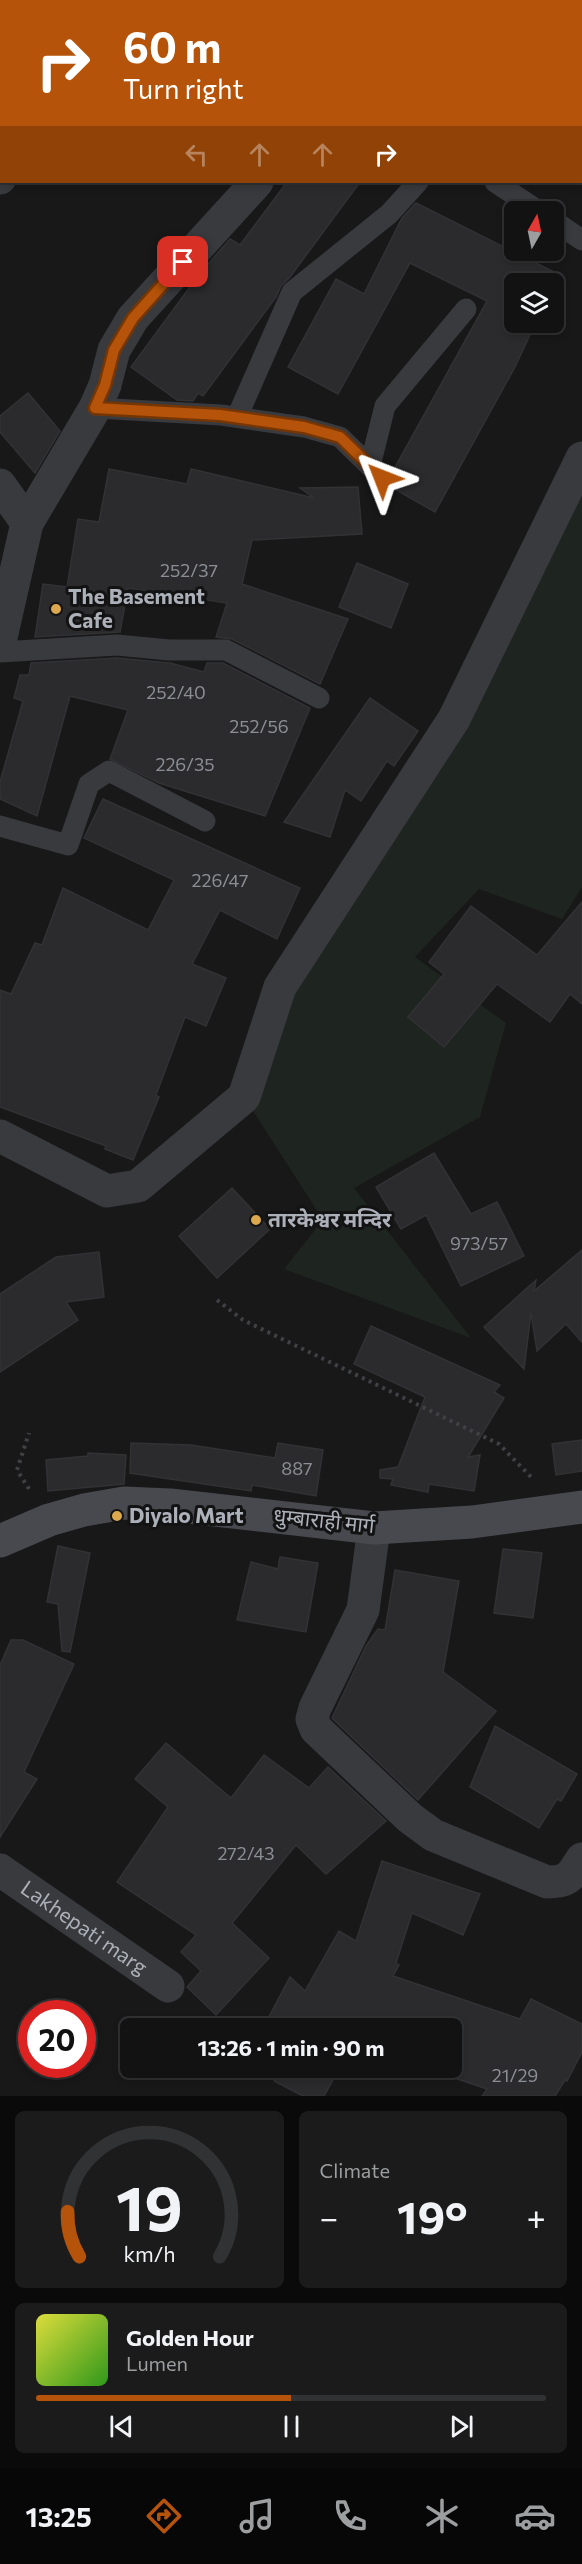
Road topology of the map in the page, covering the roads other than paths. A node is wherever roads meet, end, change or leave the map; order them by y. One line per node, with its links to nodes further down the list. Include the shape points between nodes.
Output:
1 (256, 183): 8 (street, via 133,318 114,350)
2 (417, 183): 9 (lane, via 389,214 292,292)
3 (496, 183): 4 (lane)
4 (524, 201)
5 (564, 228): 6 (lane)
6 (582, 240)
7 (466, 309): 9 (lane, via 385,406 376,472 340,437)
8 (95, 408): 9 (lane); 12 (street)
9 (237, 417)
10 (582, 458): 18 (street, via 454,719 280,987 244,1097 138,1186 107,1191)
11 (0, 485): 12 (street)
12 (27, 524): 13 (street)
13 (0, 642)
14 (0, 652): 15 (lane, via 117,645 226,650)
15 (319, 698)
16 (205, 821): 17 (lane, via 109,771 88,784 68,845)
17 (0, 826)
18 (0, 1136)
19 (573, 1508): 20 (main road, धुम्बाराही मार्ग, via 472,1522)
20 (374, 1528): 21 (main road, धुम्बाराही मार्ग, via 124,1503 49,1520); 22 (street, via 363,1610 315,1708 312,1719 316,1729 433,1835 547,1882 563,1882)
21 (0, 1541)
22 (582, 1859)
23 (0, 1870): 24 (street, Lakhepati marg)
24 (168, 1986)

